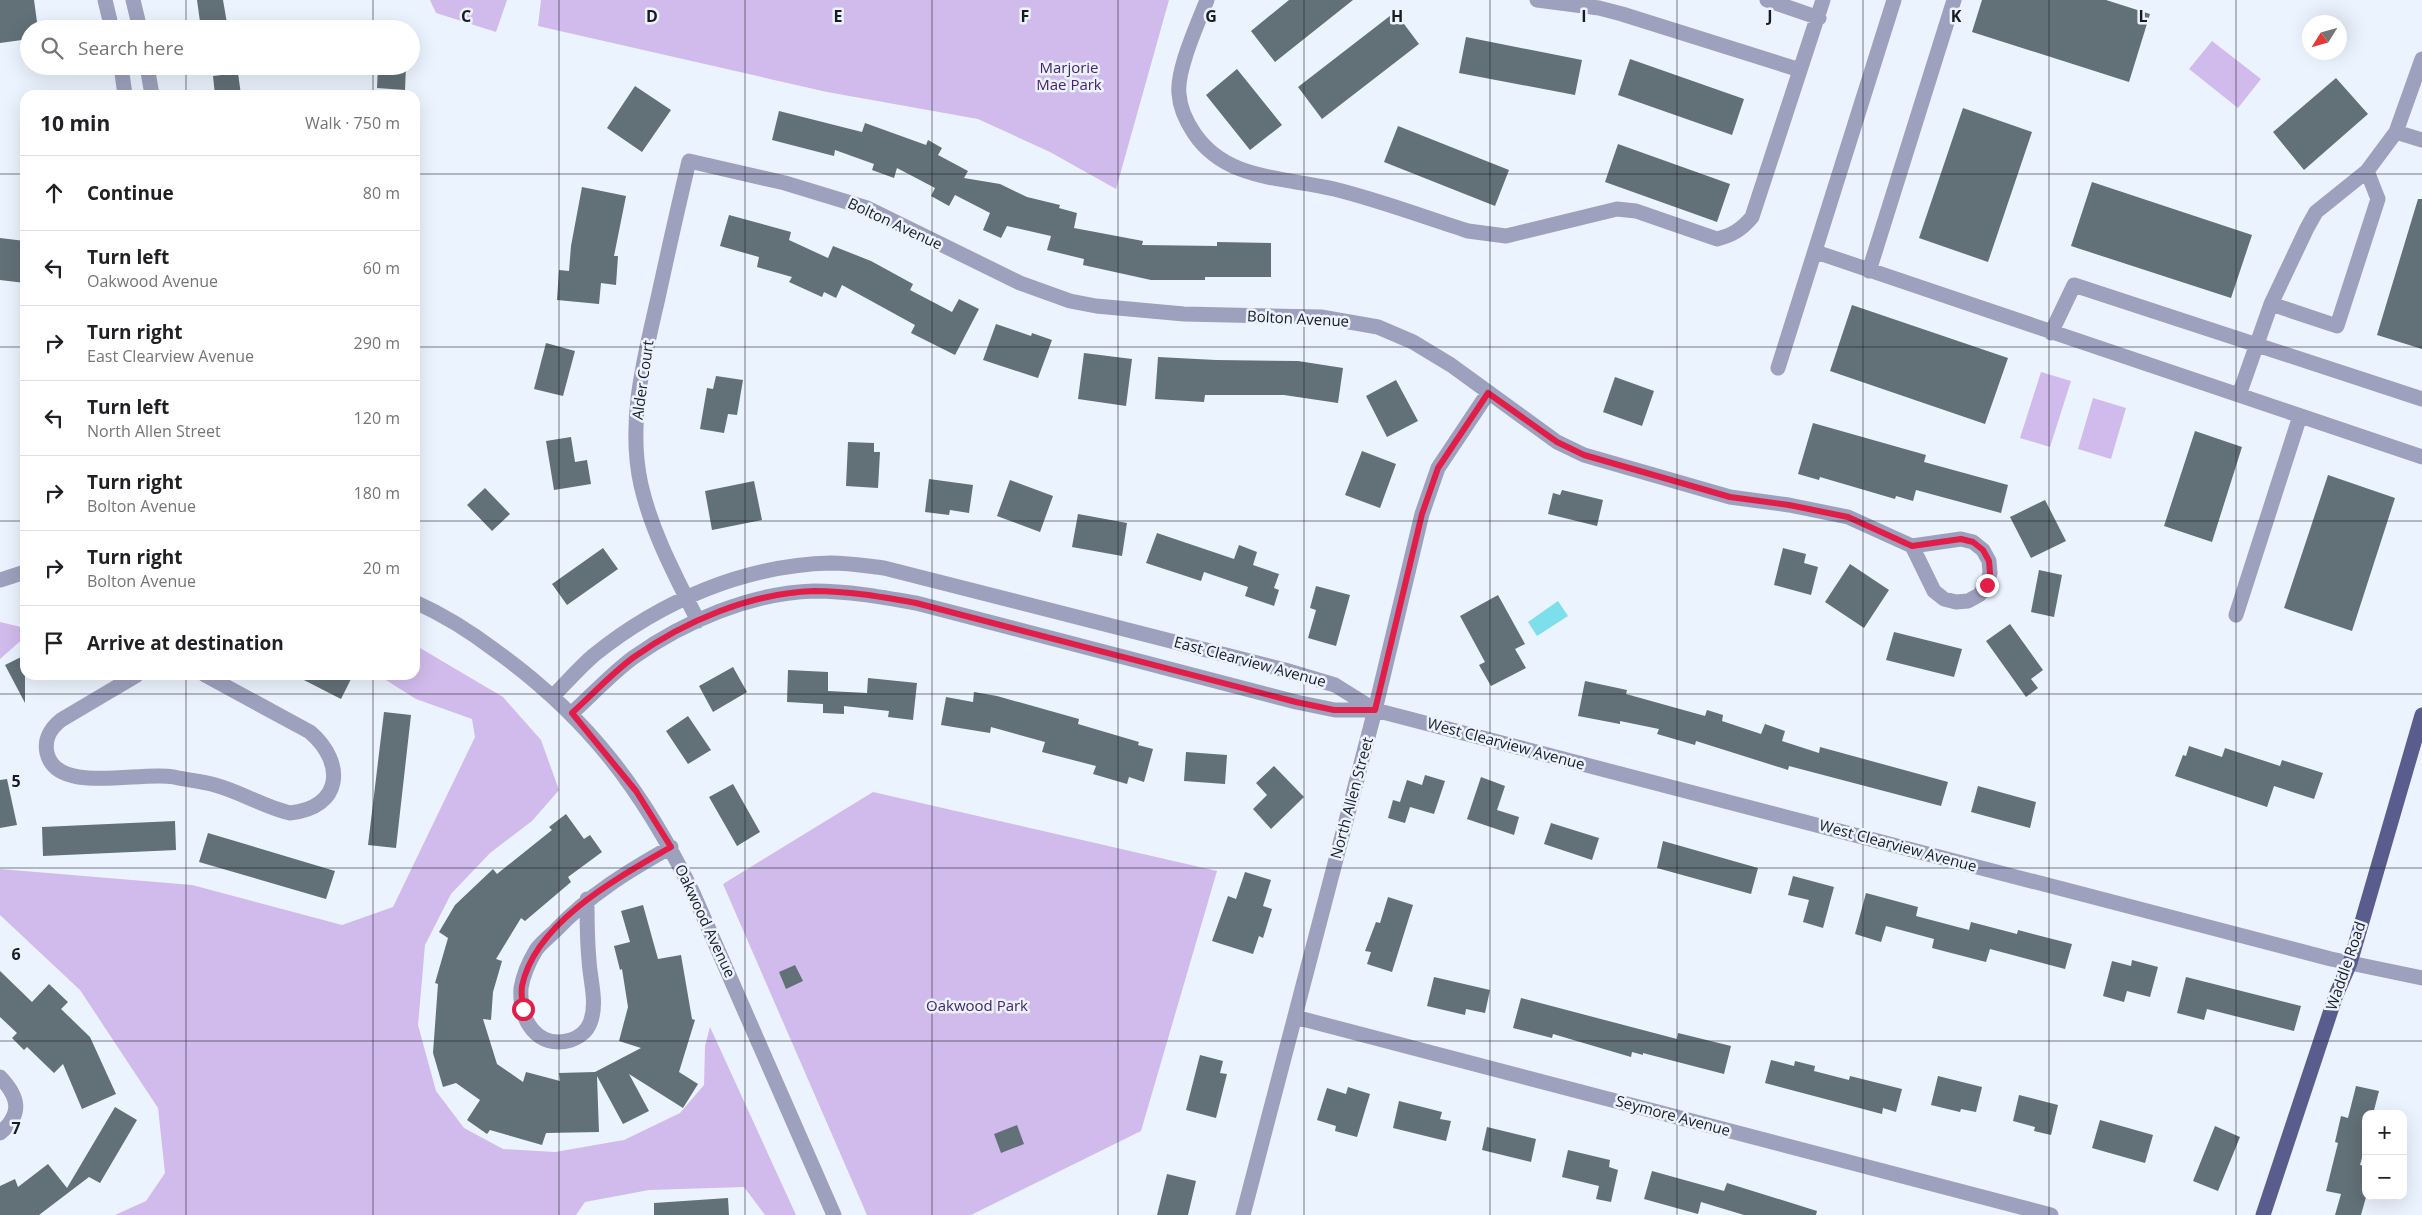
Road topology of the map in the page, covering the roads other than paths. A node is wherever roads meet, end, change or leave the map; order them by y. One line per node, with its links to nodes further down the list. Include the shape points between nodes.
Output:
1 (105, 0): 10 (street)
2 (133, 0): 11 (street)
3 (1207, 0): 13 (street, via 1178,84 1184,116 1203,146 1227,164 1243,171 1333,189 1482,234 1506,236 1618,209 1636,211 1717,239 1729,236 1752,217)
4 (1537, 0): 13 (street, via 1622,14)
5 (1767, 0): 9 (street)
6 (1823, 0): 9 (street)
7 (1894, 0): 24 (street)
8 (1954, 0): 25 (street)
9 (1819, 18): 13 (street)
10 (110, 20)
11 (138, 20)
12 (2422, 59): 17 (street)
13 (1800, 70)
14 (122, 75): 18 (street)
15 (144, 75): 18 (street)
16 (149, 75): 19 (street)
17 (2418, 82): 20 (street)
18 (124, 89)
19 (151, 90)
20 (2396, 132): 21 (street); 23 (street)
21 (2422, 140)
22 (689, 161): 30 (street, Bolton Avenue, via 801,187 867,208 1020,283 1070,301 1184,314 1321,317 1378,327 1413,342); 39 (street, Alder Court, via 644,357 636,422 637,461 647,509)
23 (2367, 171): 26 (street, via 2316,212); 26 (street, via 2378,199 2337,326)
24 (1816, 252): 25 (street); 29 (street)
25 (1869, 271): 27 (street)
26 (2271, 304): 28 (street)
27 (2051, 334): 28 (street, via 2074,285); 31 (street)
28 (2257, 344): 31 (street); 32 (street)
29 (1778, 368)
30 (1488, 393): 35 (street, Bolton Avenue, via 1557,442 1584,455 1730,497 1848,517); 49 (street, North Allen Street, via 1438,468 1407,571)
31 (2239, 395): 33 (street)
32 (2422, 399)
33 (2300, 416): 34 (street); 42 (street)
34 (2422, 457)
35 (1912, 546): 35 (street, via 1934,591 1944,599 1968,601 1987,585 1989,561 1973,542 1961,539)
36 (903, 572): 39 (street, East Clearview Avenue, via 833,563 794,565 744,575); 40 (street); 44 (street, East Clearview Avenue)
37 (20, 573): 38 (street)
38 (1, 578)
39 (686, 598): 43 (street, Alder Court); 48 (street, East Clearview Avenue, via 640,621 593,656)
40 (897, 600): 43 (street, East Clearview Avenue, via 869,594 813,591 744,603); 45 (street, East Clearview Avenue)
41 (420, 605): 48 (street, Oakwood Avenue, via 472,634)
42 (2236, 615)
43 (698, 621): 50 (street, East Clearview Avenue, via 675,630 632,658)
44 (1110, 626): 45 (street); 49 (street, East Clearview Avenue, via 1335,685)
45 (1103, 652): 49 (street, East Clearview Avenue, via 1334,710)
46 (128, 680): 47 (street, via 60,720 52,728 46,748 48,759 56,769 77,778 170,776 216,785 290,812 301,812 323,799 335,774 332,760 318,739)
47 (214, 680)
48 (554, 696): 50 (street, Oakwood Avenue)
49 (1375, 710): 54 (street, West Clearview Avenue); 56 (street, North Allen Street)
50 (572, 713): 52 (street, Oakwood Avenue, via 636,791)
51 (2422, 715): 54 (main road, Waddle Road)
52 (671, 847): 53 (street, via 619,876); 59 (street, Oakwood Avenue)
53 (587, 899): 53 (street, via 537,950 527,969 521,988 523,1009 531,1029 542,1039 560,1043 578,1038 590,1024 594,1004 588,959)
54 (2350, 963): 55 (street, West Clearview Avenue); 62 (main road, Waddle Road, via 2336,995)
55 (2422, 978)
56 (1295, 1017): 60 (street, North Allen Street); 61 (street, Seymore Avenue)
57 (0, 1077): 58 (street, via 11,1088 17,1105 13,1118)
58 (0, 1133)
59 (834, 1215)
60 (1243, 1215)
61 (2051, 1215)
62 (2263, 1215)

